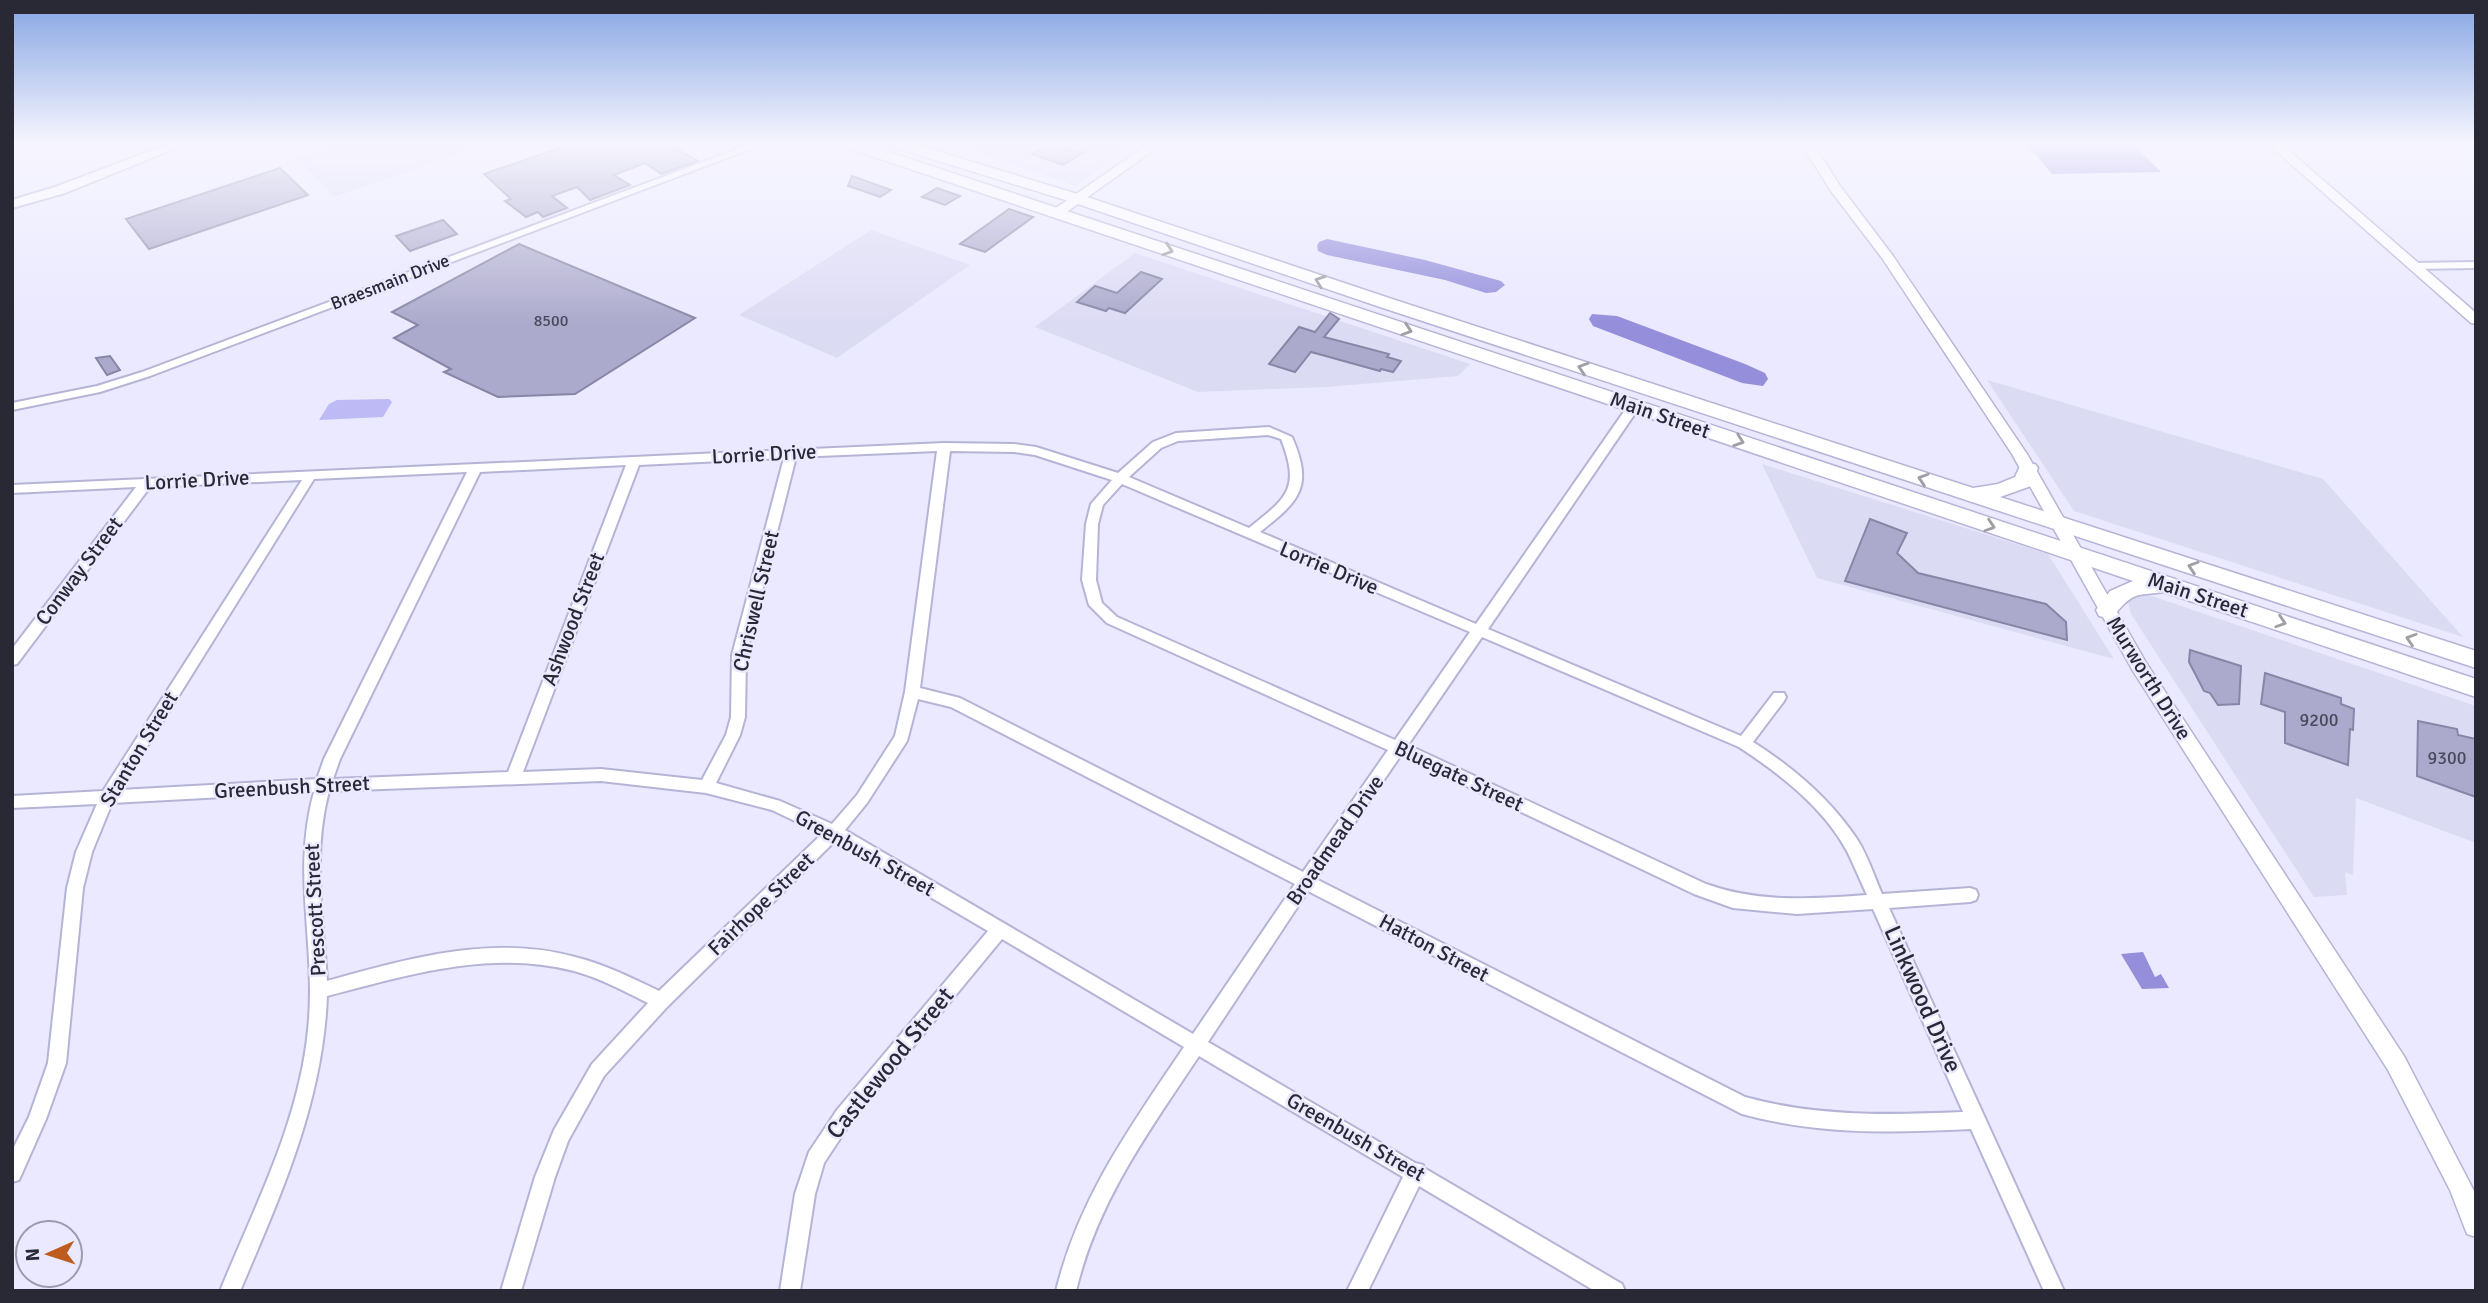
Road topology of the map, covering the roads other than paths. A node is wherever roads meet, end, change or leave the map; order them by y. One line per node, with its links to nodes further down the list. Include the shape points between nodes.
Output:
1 (602, 203): 17 (street, Braesmain Drive, via 146,374 100,389)
2 (1027, 203): 7 (main road, Main Street)
3 (1072, 203): 7 (street)
4 (1089, 203): 10 (main road, Main Street, one-way to 4)
5 (1846, 203): 22 (street, Murworth Drive)
6 (2341, 203): 9 (street)
7 (1057, 213): 11 (main road, Main Street, one-way to 11)
8 (2476, 265): 9 (street)
9 (2413, 266): 12 (street)
10 (1387, 303): 11 (main road); 13 (main road, Main Street)
11 (1371, 318): 14 (main road, Main Street, one-way to 14)
12 (2476, 320)
13 (1511, 344): 14 (main road); 15 (main road, Main Street, one-way to 13)
14 (1499, 361): 16 (main road, Main Street)
15 (1648, 389): 16 (main road); 27 (main road, Main Street, one-way to 15)
16 (1634, 406): 30 (main road, Main Street, one-way to 30); 33 (street, Broadmead Drive)
17 (12, 407)
18 (944, 447): 19 (street, Lorrie Drive); 24 (street, Lorrie Drive, via 1014,447); 37 (street, Fairhope Street)
19 (792, 453): 20 (street, Lorrie Drive); 43 (street, Chriswell Street, via 739,655 736,726)
20 (634, 461): 21 (street, Lorrie Drive); 41 (street, Ashwood Street)
21 (476, 467): 23 (street, Lorrie Drive); 42 (street, Prescott Street)
22 (2028, 468): 27 (main road, via 2024,481 2014,486); 28 (street, Murworth Drive)
23 (311, 475): 25 (street, Lorrie Drive); 44 (street, Stanton Street)
24 (1120, 478): 29 (street, Lorrie Drive); 29 (street, Bluegate Street, via 1157,445 1176,437 1269,431 1286,437 1296,483 1292,497); 40 (street, Bluegate Street, via 1097,504 1092,524 1089,580 1096,605 1112,620)
25 (146, 483): 26 (street, Lorrie Drive); 34 (street, Conway Street)
26 (12, 489)
27 (1971, 495): 28 (main road, Main Street)
28 (2058, 523): 30 (street, Murworth Drive); 35 (main road, Main Street, one-way to 28)
29 (1250, 534): 33 (street, Lorrie Drive)
30 (2077, 554): 31 (main road, Main Street); 32 (street, Murworth Drive)
31 (2168, 585): 32 (main road, via 2127,590 2115,597); 36 (main road, Main Street, one-way to 36)
32 (2107, 610): 57 (street, Murworth Drive, via 2396,1063)
33 (1480, 633): 39 (street, Linkwood Drive); 40 (street, Broadmead Drive)
34 (12, 660)
35 (2476, 660)
36 (2476, 688)
37 (912, 692): 46 (street, Fairhope Street, via 902,737); 47 (street, Hatton Street, via 955,702)
38 (1779, 696): 39 (street)
39 (1744, 743): 49 (street, Linkwood Drive, via 1778,765 1822,804 1852,845)
40 (1399, 748): 47 (street, Broadmead Drive); 49 (street, Bluegate Street, via 1733,901 1797,907)
41 (513, 778): 42 (street, Greenbush Street); 43 (street, Greenbush Street, via 601,775)
42 (322, 785): 44 (street, Greenbush Street); 51 (street, Prescott Street, via 312,835)
43 (706, 787): 46 (street, Greenbush Street, via 775,805)
44 (107, 797): 45 (street, Greenbush Street); 55 (street, Stanton Street, via 75,888 57,1063)
45 (12, 802)
46 (834, 832): 50 (street, Greenbush Street); 52 (street, Fairhope Street)
47 (1306, 881): 53 (street, Broadmead Drive); 54 (street, Hatton Street, via 1742,1105 1782,1118 1865,1125)
48 (1970, 895): 49 (street, Bluegate Street)
49 (1880, 902): 54 (street, Linkwood Drive)
50 (999, 930): 53 (street, Greenbush Street); 60 (street, Castlewood Street, via 844,1116 816,1159 805,1194)
51 (319, 991): 52 (street, via 427,963 513,955 562,961 607,974); 58 (street, Prescott Street, via 307,1083 291,1144)
52 (661, 1001): 59 (street, Fairhope Street, via 598,1070 578,1102 545,1177)
53 (1197, 1044): 56 (street, Greenbush Street); 61 (street, Broadmead Drive, via 1102,1189 1071,1265)
54 (1977, 1120): 64 (street, Linkwood Drive)
55 (12, 1172)
56 (1416, 1172): 62 (street); 63 (street, Greenbush Street)
57 (2476, 1224)
58 (230, 1291)
59 (511, 1291)
60 (790, 1291)
61 (1066, 1291)
62 (1357, 1291)
63 (1615, 1291)
64 (2054, 1291)

